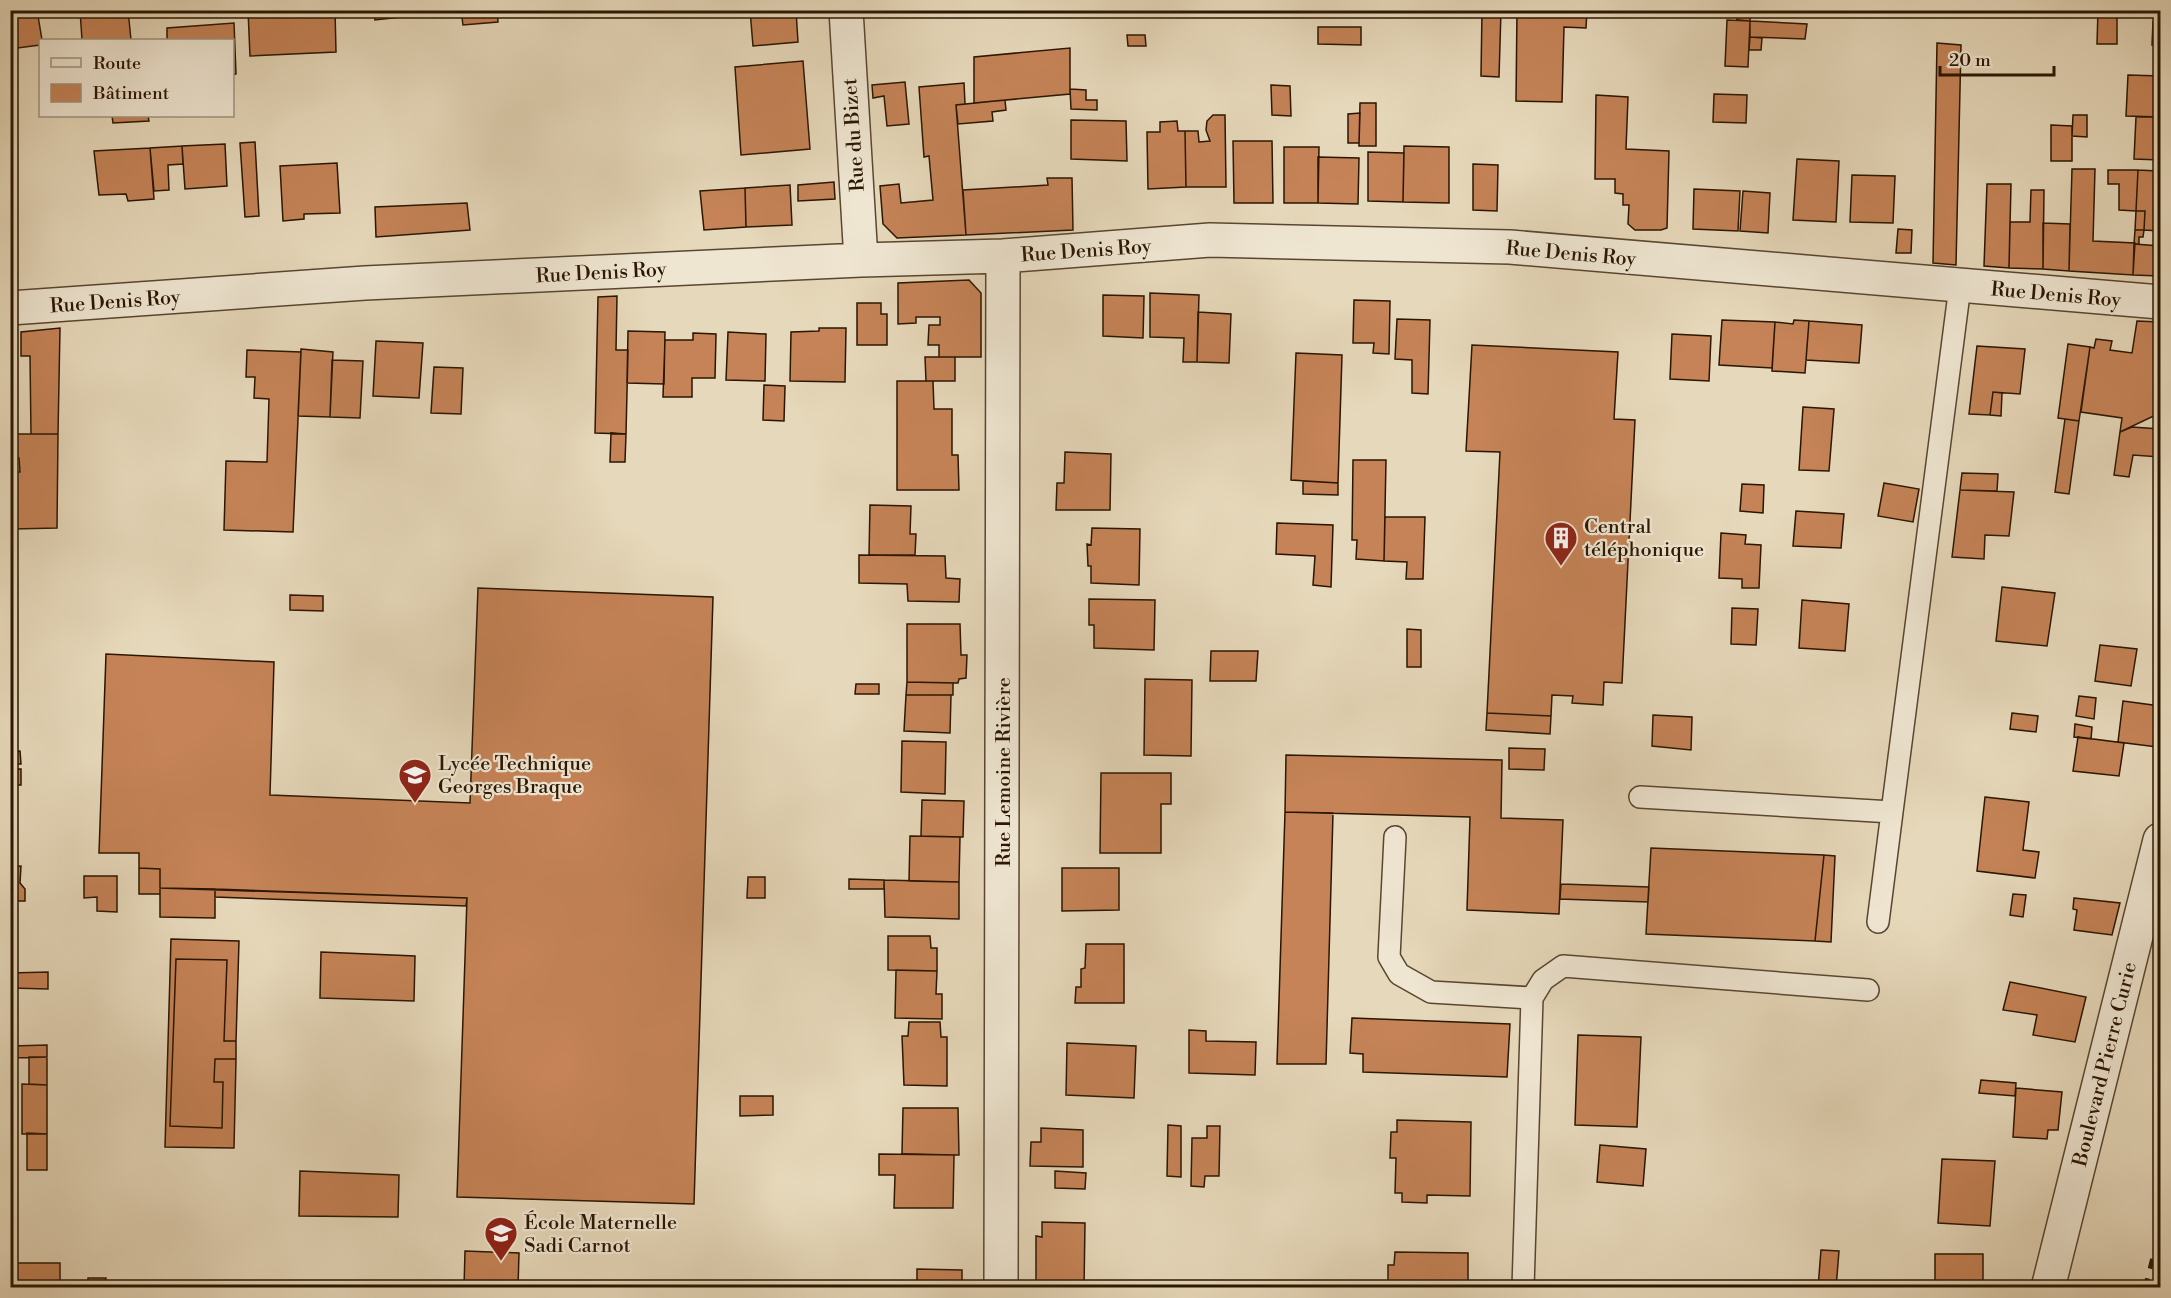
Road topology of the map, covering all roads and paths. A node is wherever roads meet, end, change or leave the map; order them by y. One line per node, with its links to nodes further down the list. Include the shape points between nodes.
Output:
1 (846, 10): 3 (street, Rue du Bizet)
2 (1003, 256): 3 (street, Rue Denis Roy); 4 (street, Rue Denis Roy, via 1210,240 1510,247); 14 (street, Rue Lemoine Rivière)
3 (861, 260): 6 (street, Rue Denis Roy, via 365,283)
4 (1960, 286): 5 (street, Rue Denis Roy); 8 (lane)
5 (2160, 302)
6 (10, 308)
7 (1640, 797): 8 (lane)
8 (1892, 812): 11 (lane)
9 (1395, 837): 13 (lane, via 1389,957 1399,974 1431,992)
10 (2160, 840): 16 (street, Boulevard Pierre Curie)
11 (1878, 922)
12 (1868, 990): 13 (lane, via 1563,966 1543,980)
13 (1532, 998): 15 (lane)
14 (1001, 1287)
15 (1523, 1287)
16 (2048, 1287)

